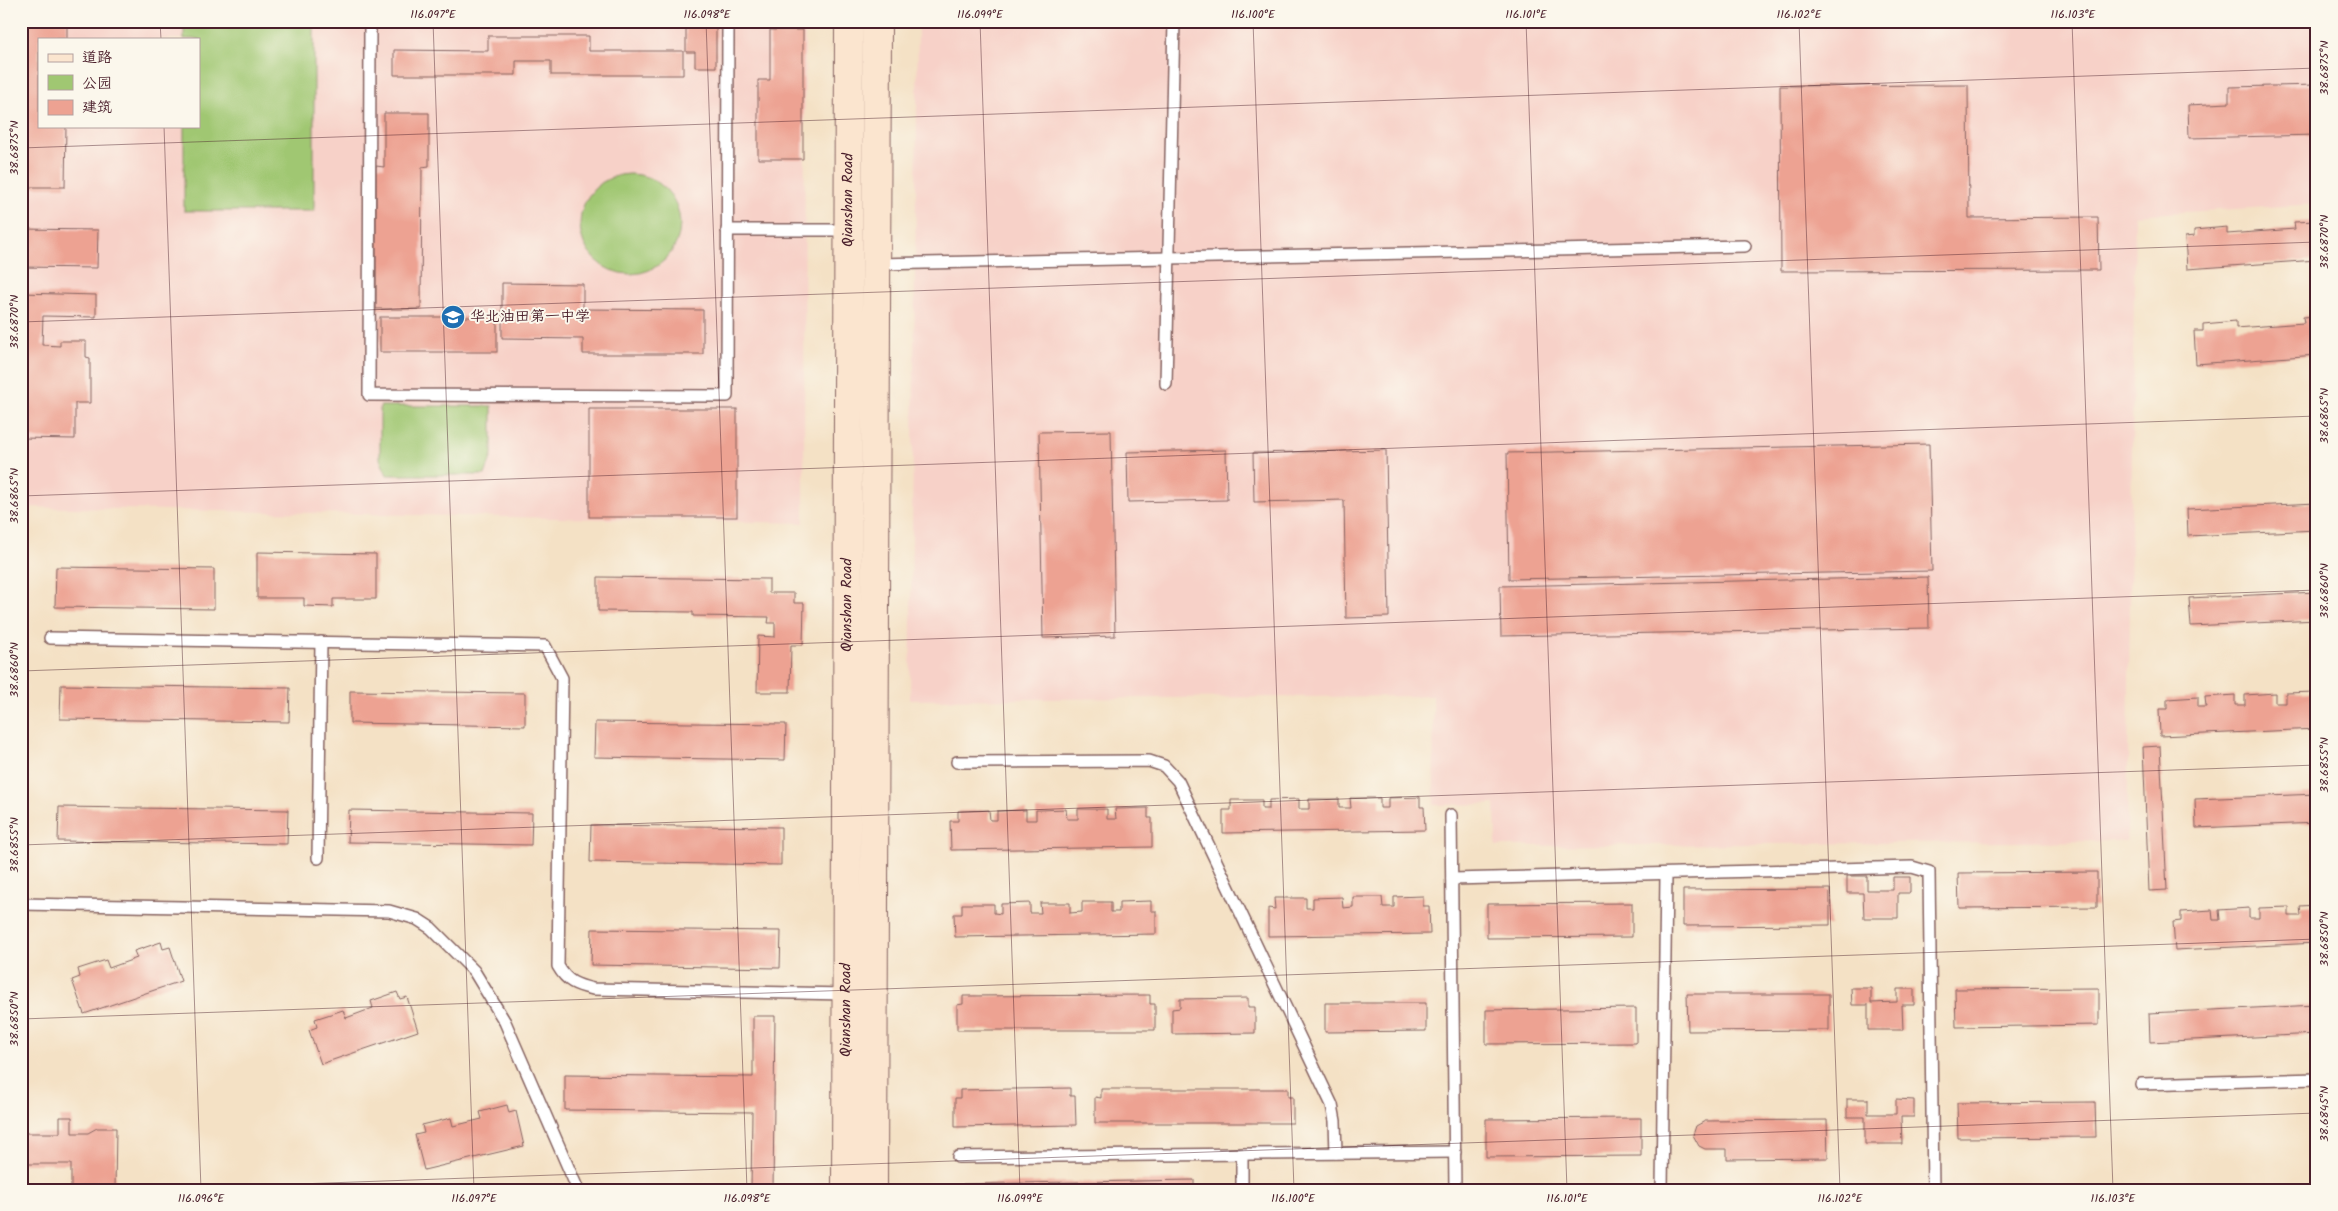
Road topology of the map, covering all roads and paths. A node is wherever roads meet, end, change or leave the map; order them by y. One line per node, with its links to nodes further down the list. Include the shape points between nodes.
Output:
1 (370, 21): 6 (lane, via 369,395 727,396)
2 (728, 21): 6 (lane)
3 (849, 21): 7 (main road, Qianshan Road)
4 (877, 21): 10 (main road, Qianshan Road)
5 (1174, 21): 9 (lane)
6 (727, 230): 7 (lane)
7 (849, 230): 20 (main road, Qianshan Road)
8 (1745, 246): 9 (lane)
9 (1169, 258): 10 (lane); 11 (lane)
10 (876, 264): 29 (main road, Qianshan Road)
11 (1166, 384)
12 (50, 638): 13 (lane)
13 (321, 642): 16 (lane); 20 (lane, via 545,646 562,678 558,966 564,978 593,990)
14 (957, 762): 24 (lane, via 1149,761 1169,771 1178,781 1332,1104)
15 (1451, 815): 18 (lane)
16 (318, 858)
17 (1666, 875): 18 (lane); 32 (lane); 33 (lane, via 1912,867 1929,872)
18 (1452, 879): 23 (lane)
19 (21, 904): 27 (lane, via 389,911 417,919 431,928 474,971 505,1022)
20 (846, 994): 28 (main road, Qianshan Road)
21 (2317, 1079): 22 (lane)
22 (2141, 1084)
23 (1455, 1152): 24 (lane); 31 (lane)
24 (1336, 1153): 25 (lane)
25 (1242, 1154): 26 (lane); 30 (lane)
26 (958, 1157)
27 (578, 1190)
28 (846, 1190)
29 (874, 1190)
30 (1242, 1190)
31 (1455, 1190)
32 (1662, 1190)
33 (1933, 1190)

